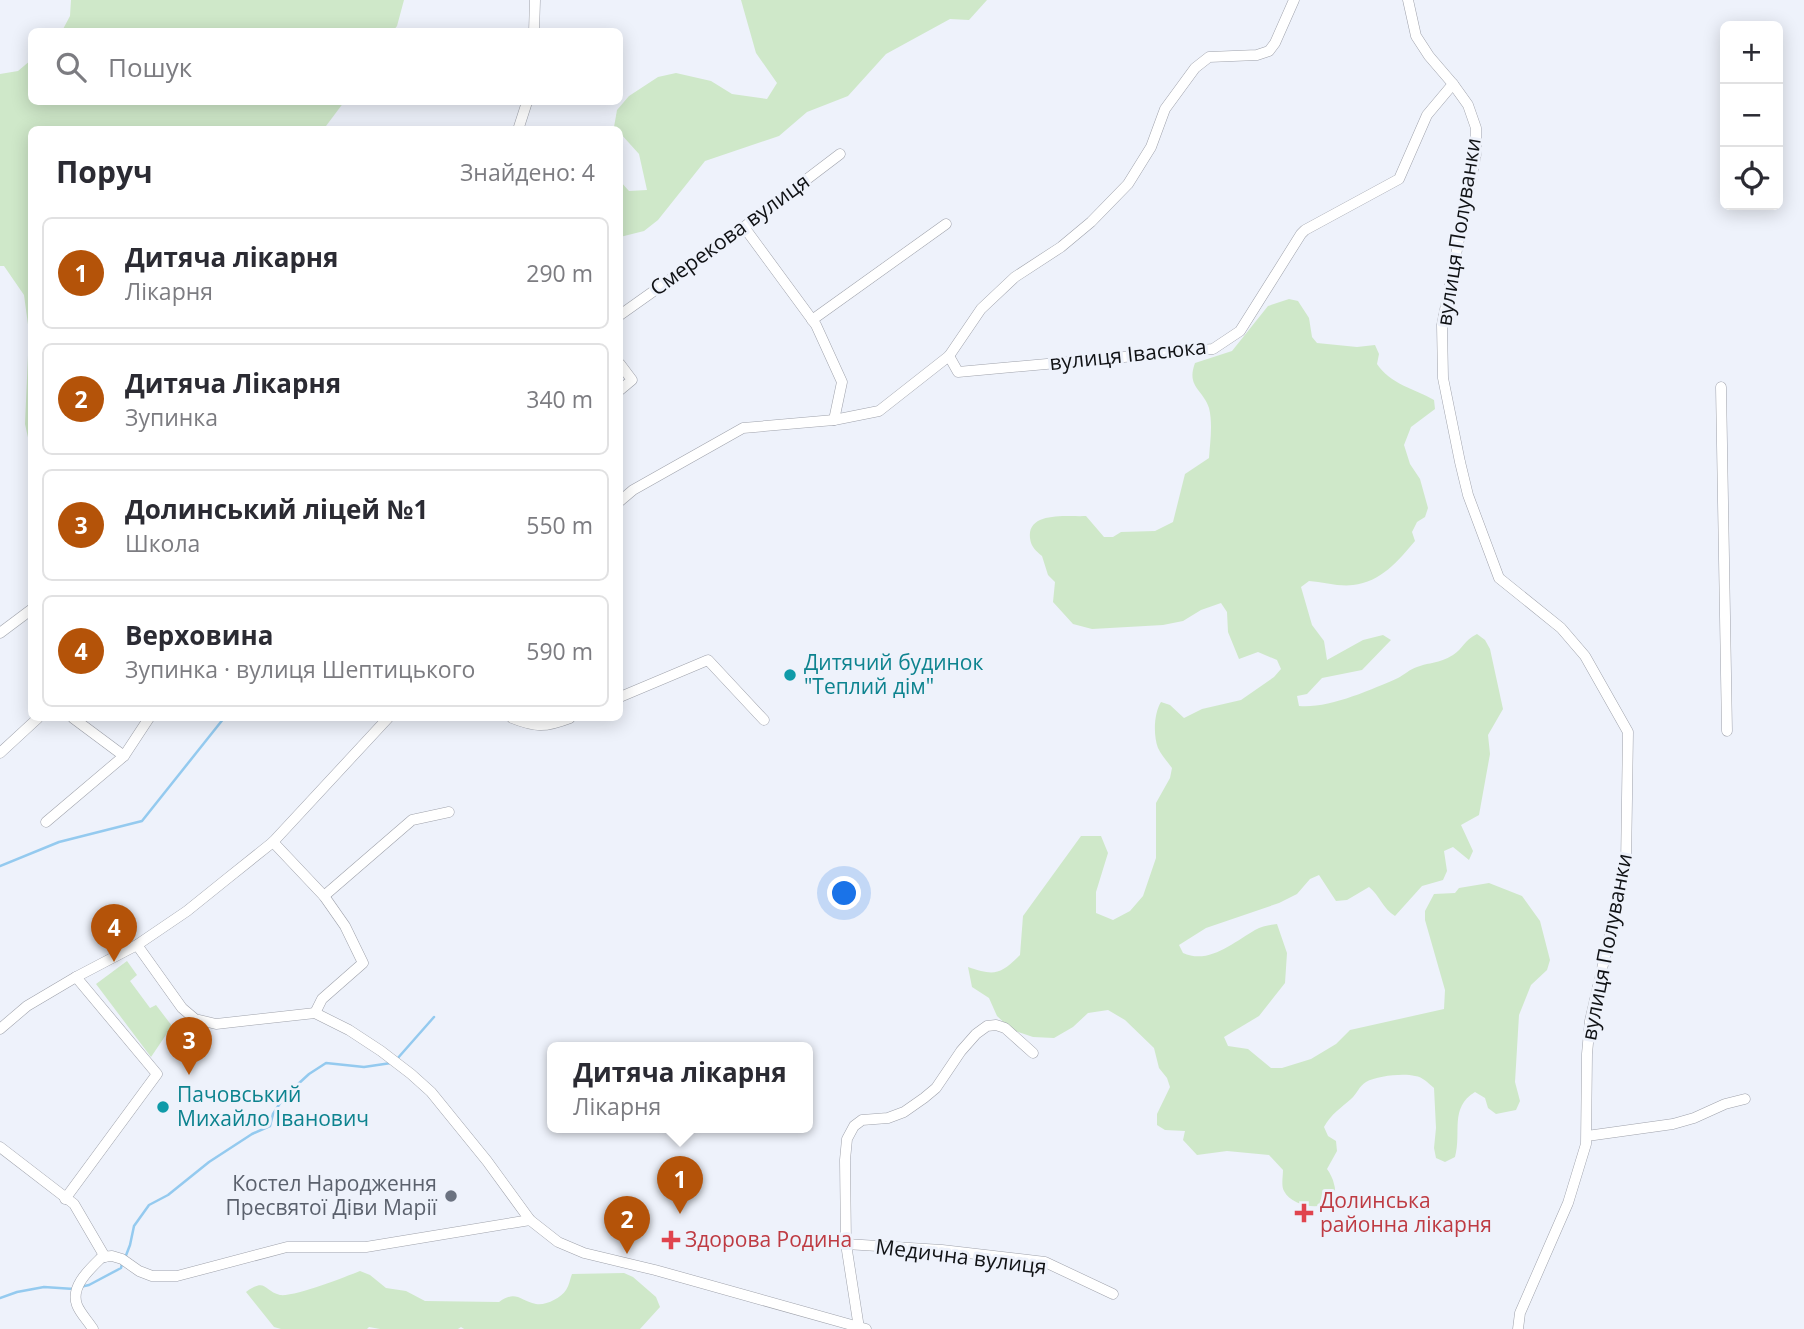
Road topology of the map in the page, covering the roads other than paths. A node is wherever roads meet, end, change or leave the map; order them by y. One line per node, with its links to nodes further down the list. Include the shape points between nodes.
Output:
1 (535, 0): 4 (street)
2 (1294, 0): 13 (street, via 1269,51 1209,57 1195,68 1165,109 1151,147 1128,184 1091,222 1015,277 981,309)
3 (1408, 0): 5 (street, вулиця Полуванки, via 1416,36)
4 (534, 28)
5 (1453, 83): 13 (street, вулиця Івасюка, via 1427,115 1399,180 1305,230 1240,331 1213,349 958,372); 42 (street, вулиця Полуванки, via 1476,128 1476,154 1442,325 1443,378 1468,495 1499,578 1561,628 1585,656 1628,732 1626,865 1589,1028)
6 (526, 105): 7 (street)
7 (519, 126)
8 (841, 155): 10 (street, Смерекова вулиця)
9 (946, 224): 12 (street)
10 (744, 227): 11 (street, Смерекова вулиця); 12 (street)
11 (623, 313)
12 (811, 320): 17 (street, via 842,383)
13 (949, 356): 17 (street, via 879,411)
14 (623, 368): 16 (street, via 632,380)
15 (1721, 387): 29 (street)
16 (623, 388)
17 (834, 420): 18 (street, via 743,428)
18 (623, 498)
19 (28, 612): 20 (street)
20 (0, 633)
21 (623, 696): 22 (street, via 708,660)
22 (764, 720)
23 (35, 721): 30 (street)
24 (77, 721): 31 (street)
25 (147, 721): 31 (street)
26 (385, 721): 34 (street)
27 (520, 721): 28 (street, via 541,726)
28 (559, 721)
29 (1727, 732)
30 (0, 752)
31 (124, 756): 33 (street)
32 (449, 812): 35 (street, via 412,820)
33 (47, 822)
34 (273, 842): 35 (street); 36 (street)
35 (324, 896): 38 (street, via 363,963 322,999)
36 (136, 945): 37 (street); 38 (street, via 182,1008 195,1018 216,1024)
37 (76, 977): 39 (street, via 27,1006); 44 (street, via 157,1074)
38 (315, 1013): 45 (street, via 381,1051 431,1092)
39 (0, 1029)
40 (1033, 1053): 46 (street, via 1005,1028 987,1026 925,1098 904,1112 862,1120 854,1126 845,1160)
41 (1745, 1099): 42 (street, via 1673,1124)
42 (1587, 1136): 51 (street, вулиця Полуванки, via 1568,1203 1520,1312)
43 (0, 1147): 44 (street)
44 (65, 1199): 47 (street, via 74,1204)
45 (530, 1220): 47 (street, via 366,1247 287,1247 177,1276 152,1276 122,1259); 49 (street, via 558,1242 584,1253)
46 (846, 1244): 48 (street, Медична вулиця, via 1045,1262); 49 (street)
47 (104, 1257): 50 (street, via 76,1290 76,1303)
48 (1113, 1294)
49 (862, 1328)
50 (93, 1329)
51 (1518, 1329)

